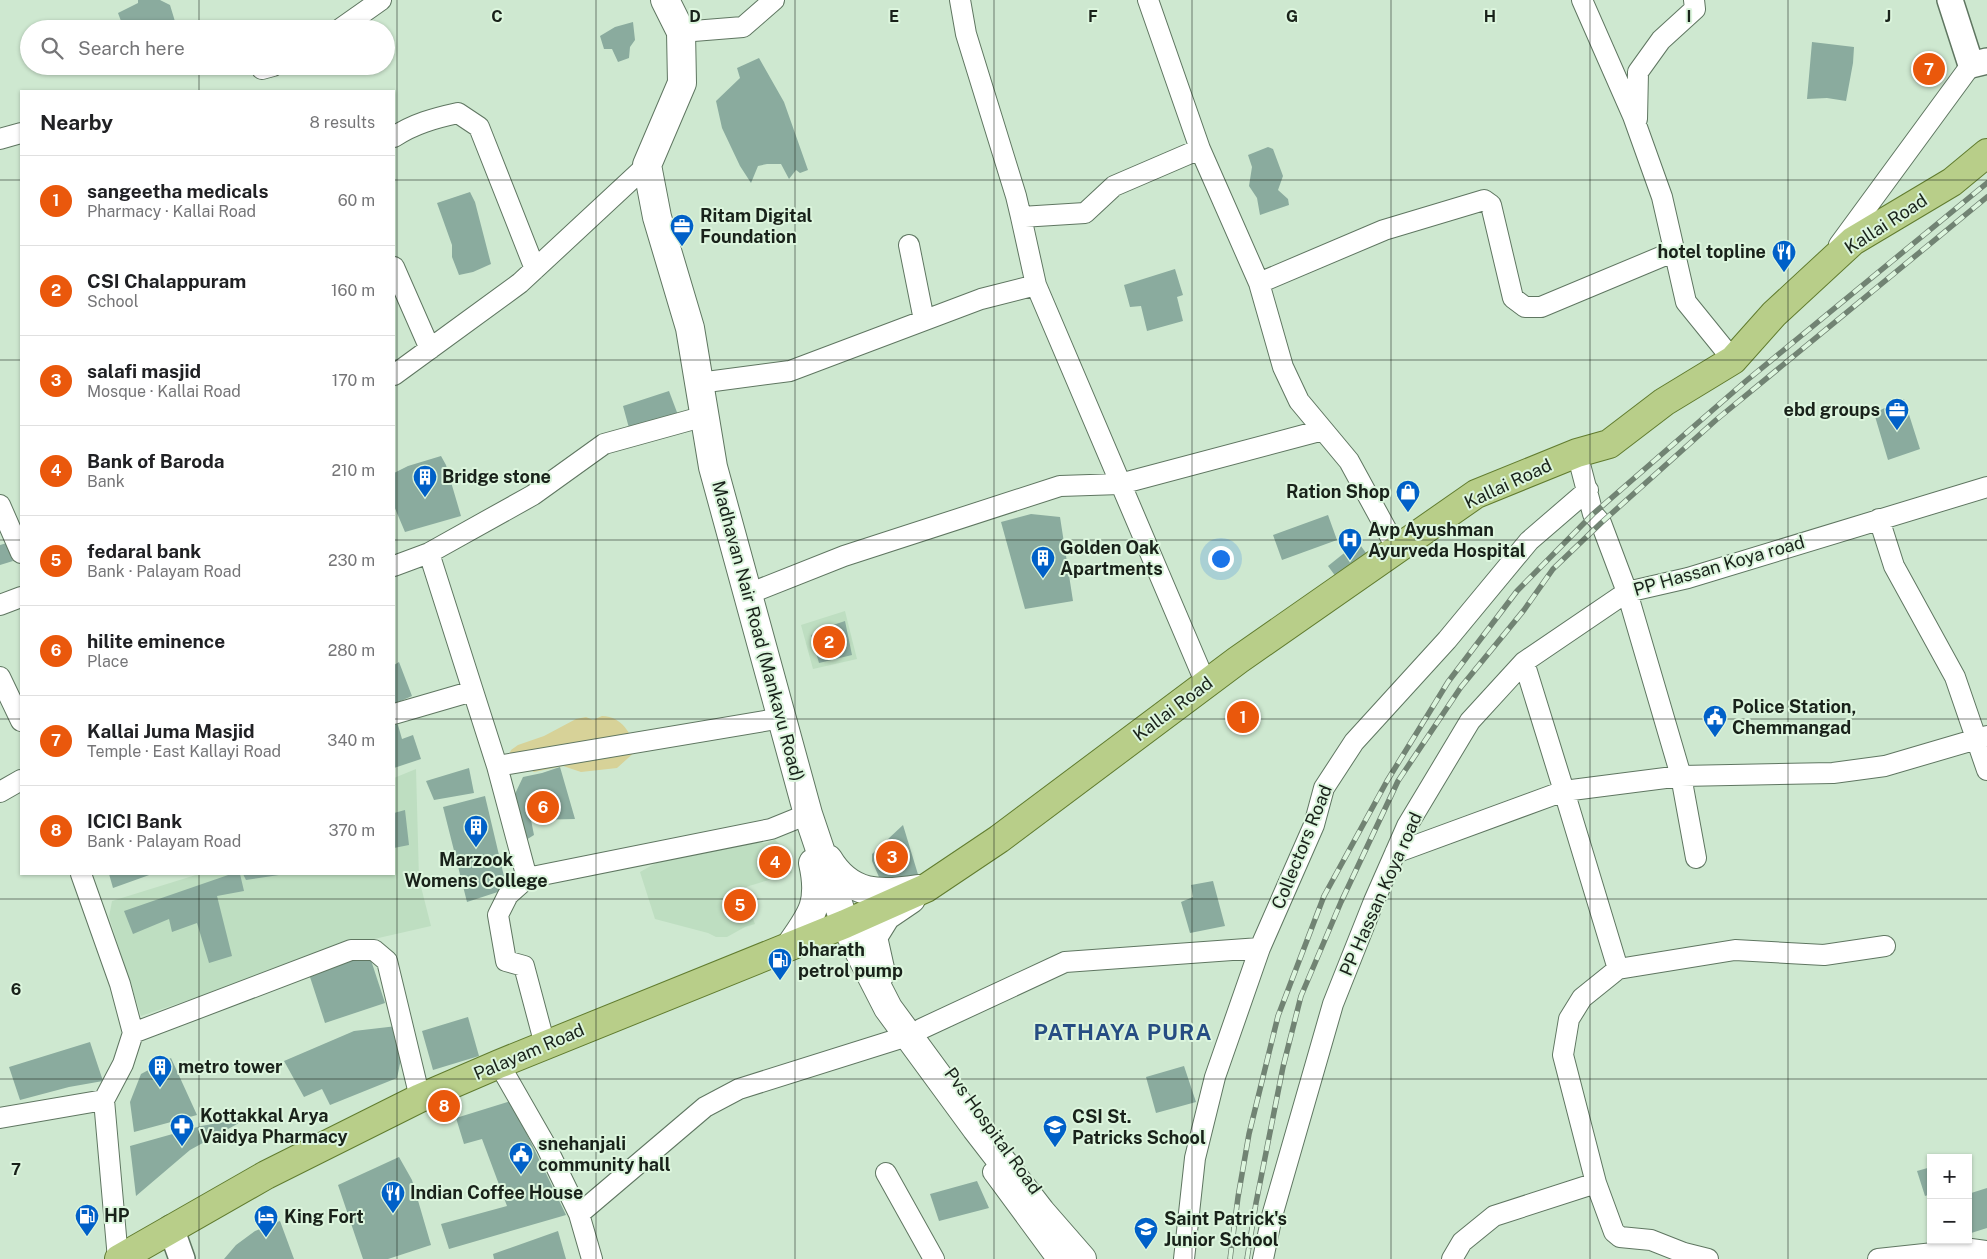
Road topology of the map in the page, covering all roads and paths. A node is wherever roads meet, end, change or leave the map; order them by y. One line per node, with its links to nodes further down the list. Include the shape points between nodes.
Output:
1 (381, 0): 9 (street)
2 (665, 0): 10 (main road)
3 (774, 0): 10 (street, via 744,27)
4 (960, 0): 19 (street, via 966,34)
5 (1148, 0): 16 (street)
6 (1582, 0): 12 (street)
7 (1694, 0): 12 (street, via 1695,9 1661,40 1638,72)
8 (1950, 0): 11 (street)
9 (353, 20)
10 (682, 32): 18 (main road, via 682,83)
11 (1979, 63): 22 (street, via 1838,247)
12 (1637, 126): 21 (street, via 1662,197)
13 (20, 133): 15 (street)
14 (395, 136): 24 (street, via 405,129 458,113 479,127)
15 (0, 139)
16 (1200, 149): 19 (street, via 1114,186 1085,213); 25 (street)
17 (1987, 154): 22 (main road, Kallai Road, via 1952,182 1853,241)
18 (647, 165): 24 (street); 31 (main road, Madhavan Nair Road (Mankavu Road), via 657,216 690,328)
19 (1021, 217): 26 (street)
20 (909, 245): 27 (street)
21 (1675, 252): 25 (street, via 1541,307 1525,306 1514,298 1491,205 1484,200 1384,230); 29 (street, via 1686,302)
22 (1827, 266): 29 (main road, Kallai Road, via 1774,314)
23 (395, 269): 28 (street)
24 (535, 269): 28 (street)
25 (1259, 283): 33 (street, via 1283,368 1299,401)
26 (1036, 285): 27 (street, via 981,299); 35 (street)
27 (924, 320): 31 (street, via 790,371)
28 (430, 349): 30 (street)
29 (1733, 360): 34 (main road, Kallai Road, via 1664,402 1610,444)
30 (395, 374)
31 (699, 383): 32 (main road, Madhavan Nair Road (Mankavu Road))
32 (705, 416): 42 (street, via 604,444 533,495); 45 (main road, Madhavan Nair Road (Mankavu Road), via 713,467)
33 (1323, 430): 35 (street); 40 (street, via 1349,461)
34 (1577, 453): 37 (street); 40 (main road, Kallai Road, via 1476,494)
35 (1120, 484): 45 (street, via 1060,486 844,556); 50 (street)
36 (1987, 487): 39 (street, PP Hassan Koya road)
37 (1588, 490): 44 (street, via 1593,514 1601,523); 72 (street, Collectors Road, via 1530,541 1447,640 1354,742 1324,788 1314,825)
38 (0, 505): 41 (street)
39 (1879, 519): 44 (street, PP Hassan Koya road, via 1688,578); 55 (street, via 1894,566 1955,677)
40 (1397, 549): 50 (main road, Kallai Road)
41 (20, 551)
42 (429, 553): 43 (street); 51 (street)
43 (395, 566)
44 (1627, 592): 48 (street, PP Hassan Koya road); 58 (street)
45 (748, 594): 53 (main road, Madhavan Nair Road (Mankavu Road))
46 (20, 597): 47 (street)
47 (0, 605)
48 (1524, 662): 60 (street); 64 (street, PP Hassan Koya road, via 1470,721 1407,826)
49 (0, 677): 54 (street)
50 (1206, 684): 68 (main road, Kallai Road, via 999,839)
51 (473, 691): 52 (street); 56 (street)
52 (395, 714)
53 (782, 718): 56 (street); 62 (main road, Madhavan Nair Road (Mankavu Road))
54 (20, 719)
55 (1982, 738): 57 (street); 58 (street, via 1885,766 1833,773)
56 (497, 766): 67 (street)
57 (1987, 770)
58 (1681, 776): 60 (street); 65 (street)
59 (20, 781): 61 (street)
60 (1564, 791): 64 (street); 73 (street)
61 (0, 792)
62 (808, 814): 63 (main road, Madhavan Nair Road (Mankavu Road)); 67 (street, via 771,829); 70 (main road, via 817,899 811,916)
63 (819, 842): 68 (main road, via 837,873 872,893 890,894); 69 (main road, Madhavan Nair Road (Mankavu Road))
64 (1395, 853): 96 (street, PP Hassan Koya road, via 1333,1004 1272,1216)
65 (1696, 858)
66 (81, 875): 76 (street, via 120,984)
67 (527, 878): 78 (street, via 508,895 498,915 506,961 524,966)
68 (926, 888): 69 (main road, Kallai Road); 74 (main road, via 886,916 873,937)
69 (845, 924): 70 (main road, Palayam Road); 74 (main road, Madhavan Nair Road (Mankavu Road))
70 (790, 946): 78 (main road, Palayam Road)
71 (1885, 946): 73 (street, via 1824,955 1735,950)
72 (1260, 948): 75 (street, via 1065,962); 95 (street, Collectors Road, via 1216,1077 1195,1158)
73 (1618, 969): 84 (street, via 1582,998 1569,1018 1563,1055)
74 (885, 1000): 75 (street, Pvs Hospital Road); 77 (street, Pvs Hospital Road); 93 (main road, Madhavan Nair Road (Mankavu Road), via 976,1128)
75 (921, 1030): 94 (street, Pvs Hospital Road, via 984,1124 1041,1198)
76 (133, 1033): 80 (street, via 351,950 374,950 386,961); 81 (street, via 123,1064)
77 (898, 1039): 85 (street, via 739,1089 722,1098 698,1113); 92 (street, Pvs Hospital Road)
78 (545, 1045): 79 (main road, Palayam Road)
79 (499, 1064): 80 (main road, Palayam Road); 85 (street, via 546,1146)
80 (420, 1098): 86 (main road, Palayam Road, via 266,1175)
81 (104, 1100): 82 (street); 88 (street)
82 (0, 1118)
83 (886, 1174): 91 (street)
84 (1596, 1183): 97 (street, via 1494,1216 1462,1242); 98 (street, via 1614,1232 1620,1237 1651,1240)
85 (578, 1214): 90 (street)
86 (171, 1228): 88 (main road, Palayam Road); 89 (street)
87 (1987, 1251): 99 (street, via 1972,1249)
88 (118, 1259)
89 (182, 1259)
90 (592, 1259)
91 (934, 1259)
92 (1057, 1259)
93 (1082, 1259)
94 (1095, 1259)
95 (1184, 1259)
96 (1263, 1259)
97 (1452, 1259)
98 (1708, 1259)
99 (1878, 1259)

